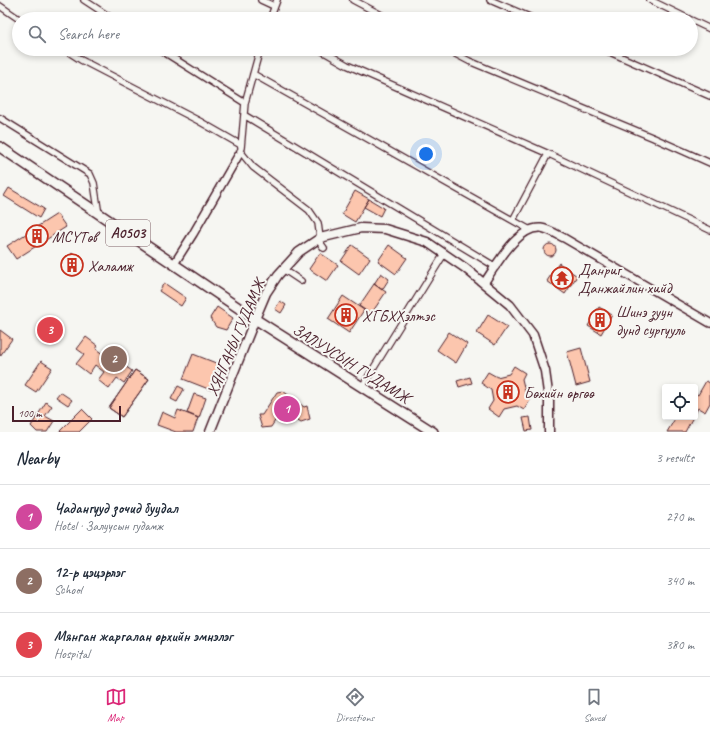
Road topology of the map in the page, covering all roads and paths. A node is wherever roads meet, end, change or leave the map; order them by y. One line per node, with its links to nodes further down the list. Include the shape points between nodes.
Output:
1 (84, 0): 8 (street)
2 (261, 0): 6 (street)
3 (352, 0): 9 (street)
4 (490, 0): 10 (street)
5 (650, 0): 11 (street)
6 (276, 3)
7 (0, 6): 12 (street)
8 (102, 12)
9 (375, 12)
10 (518, 12)
11 (675, 12)
12 (12, 14)
13 (698, 23): 14 (street)
14 (710, 29)
15 (75, 56): 27 (street, via 199,121)
16 (170, 56): 23 (street)
17 (258, 56): 21 (street)
18 (331, 56): 28 (street)
19 (459, 56): 29 (street)
20 (619, 56): 22 (street)
21 (253, 74): 23 (street); 31 (street)
22 (710, 96)
23 (244, 103): 24 (street)
24 (244, 115): 27 (street); 38 (street)
25 (0, 118): 30 (street, via 90,174)
26 (0, 147): 30 (main road, A0503)
27 (240, 150): 34 (street, via 253,167 309,210 318,223); 37 (street)
28 (548, 154): 31 (street); 33 (street)
29 (710, 163)
30 (99, 215): 37 (main road, A0503)
31 (513, 220): 32 (street)
32 (530, 230): 38 (street, via 515,240); 43 (street, via 547,229)
33 (710, 230)
34 (319, 239): 35 (street); 36 (main road, ХЯНГАНЫ ГУДАМЖ, via 361,228 385,229 427,242); 39 (main road, ХЯНГАНЫ ГУДАМЖ, via 299,252)
35 (324, 248)
36 (444, 254): 41 (main road, ХЯНГАНЫ ГУДАМЖ); 44 (street)
37 (174, 264): 42 (main road, A0503)
38 (496, 267): 41 (street)
39 (283, 269): 40 (street); 42 (main road, ХЯНГАНЫ ГУДАМЖ, via 266,293)
40 (301, 281)
41 (484, 283): 47 (main road, ХЯНГАНЫ ГУДАМЖ, via 510,305 534,336 545,371 549,400)
42 (255, 319): 44 (main road, ЗАЛУУСЫН ГУДАМЖ / A0503); 45 (main road, ХЯНГАНЫ ГУДАМЖ)
43 (710, 323)
44 (362, 387): 46 (main road, ЗАЛУУСЫН ГУДАМЖ / A0503)
45 (210, 432)
46 (433, 432)
47 (549, 432)

